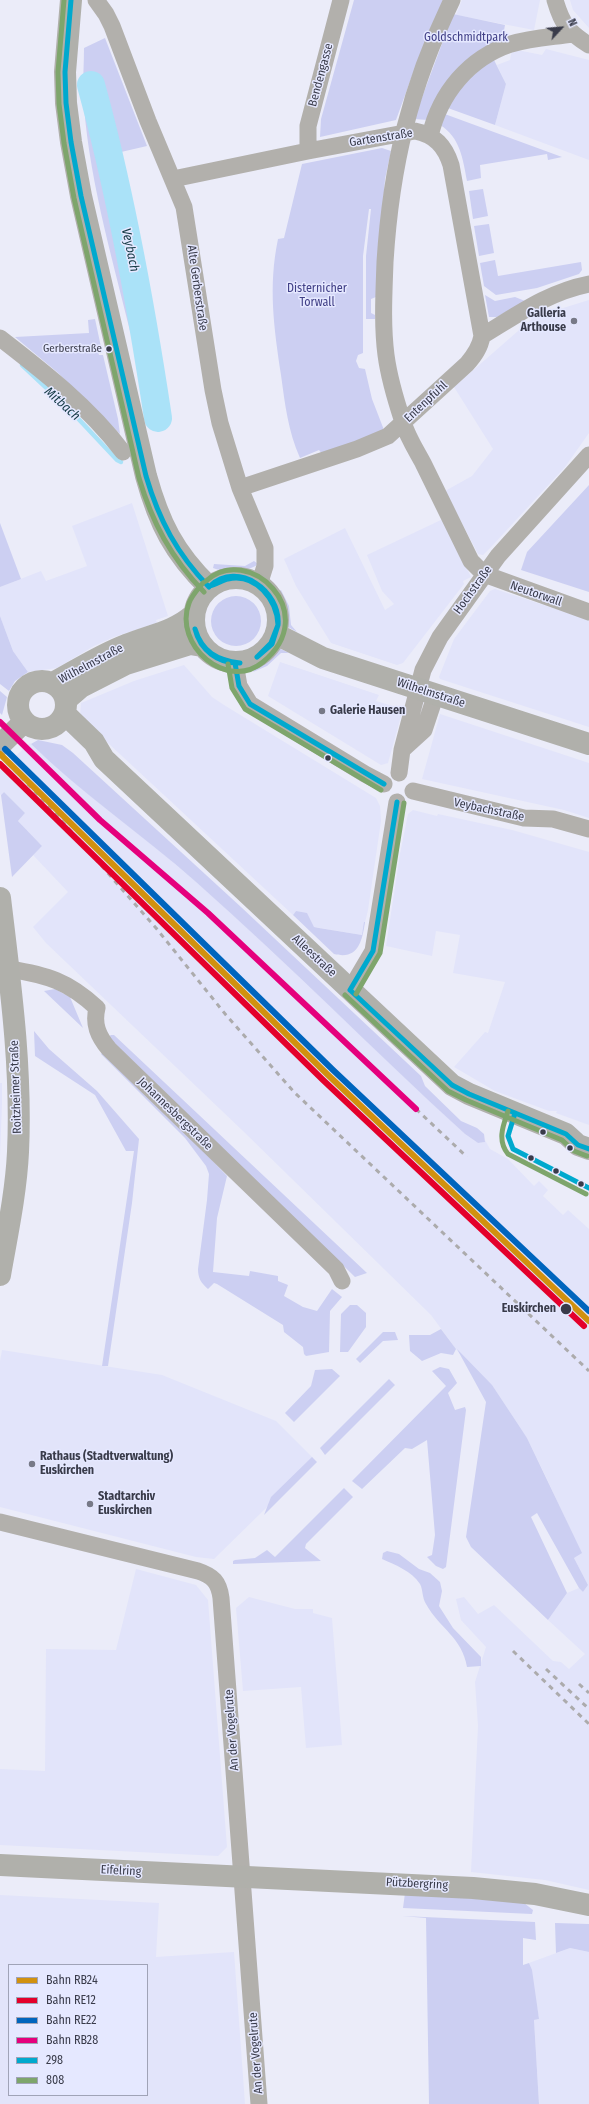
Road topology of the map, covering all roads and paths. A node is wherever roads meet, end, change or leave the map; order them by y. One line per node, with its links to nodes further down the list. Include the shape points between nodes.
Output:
1 (71, 0): 21 (street, via 65,72 71,142 81,196 146,476 156,511 168,536 181,556)
2 (96, 0): 11 (street, Alte Gerberstraße, via 112,26)
3 (341, 0): 10 (street, Bendengasse, via 308,126)
4 (452, 0): 8 (street, via 419,76)
5 (555, 0): 6 (street, via 561,18)
6 (572, 34): 7 (street); 9 (street, via 510,44 478,62 459,78 445,95)
7 (589, 45)
8 (403, 132): 9 (street, Gartenstraße, via 415,131); 10 (street, Gartenstraße); 15 (street, via 389,213 384,319 388,370)
9 (430, 136): 13 (street, Gartenstraße, via 444,148 451,165)
10 (308, 151): 11 (street, Gartenstraße)
11 (173, 179): 18 (street, Alte Gerberstraße, via 188,227 218,417)
12 (589, 284): 13 (street, via 540,301)
13 (482, 336): 15 (street, Entenpfuhl, via 481,344 467,364)
14 (0, 338): 16 (street, via 46,373 95,420)
15 (403, 424): 18 (street, Entenpfuhl, via 376,442); 19 (street, via 472,560)
16 (123, 452)
17 (589, 455): 19 (street, Hochstraße)
18 (240, 488): 20 (street, Alte Gerberstraße, via 265,548 265,566)
19 (484, 574): 22 (street, Neutorwall); 27 (street, Hochstraße, via 436,644 423,670)
20 (259, 585): 21 (street, via 247,579 234,578 221,580); 24 (street, via 269,594 276,606)
21 (209, 587): 23 (street, via 200,596)
22 (589, 612)
23 (193, 615): 25 (street, via 196,634); 28 (street, Wilhelmstraße, via 182,625 99,656)
24 (276, 634): 26 (street, via 270,646 260,655 248,661); 27 (street, Wilhelmstraße, via 323,658)
25 (202, 646): 26 (street, via 216,658); 28 (street, Wilhelmstraße, via 190,644 126,664 81,687)
26 (235, 663): 33 (street, via 239,686 250,704 368,777)
27 (427, 691): 30 (street, Wilhelmstraße); 32 (street, Hochstraße, via 424,730 402,750)
28 (59, 706): 29 (street, via 37,729); 29 (street, via 43,680 34,682 23,690 19,698 18,706); 39 (street, Alleestraße, via 66,732 93,755 104,759)
29 (24, 722): 31 (street)
30 (589, 744)
31 (0, 745)
32 (399, 773): 33 (street, via 390,776); 34 (street, via 412,781)
33 (384, 784): 35 (street, via 385,794)
34 (413, 791): 35 (street, via 407,800); 36 (street, Veybachstraße, via 524,818 553,819)
35 (397, 802): 39 (street, via 373,951)
36 (589, 829)
37 (0, 898): 38 (street, Roitzheimer Straße)
38 (8, 969): 43 (street, Roitzheimer Straße, via 16,1055 18,1152); 44 (street, Johannesbergstraße, via 59,980 82,993 97,1008 98,1035 109,1049 336,1269)
39 (350, 990): 40 (street, Alleestraße, via 452,1085)
40 (566, 1134): 41 (street, Alleestraße, via 576,1130); 42 (street, Alleestraße, via 578,1145)
41 (589, 1135)
42 (589, 1149)
43 (0, 1276)
44 (342, 1281)
45 (0, 1522): 47 (street, An der Vogelrute, via 198,1571 214,1578 222,1598)
46 (0, 1865): 47 (street, Eifelring)
47 (243, 1876): 48 (street, Pützbergring, via 508,1890); 49 (street, An der Vogelrute)
48 (589, 1905)
49 (259, 2104)

